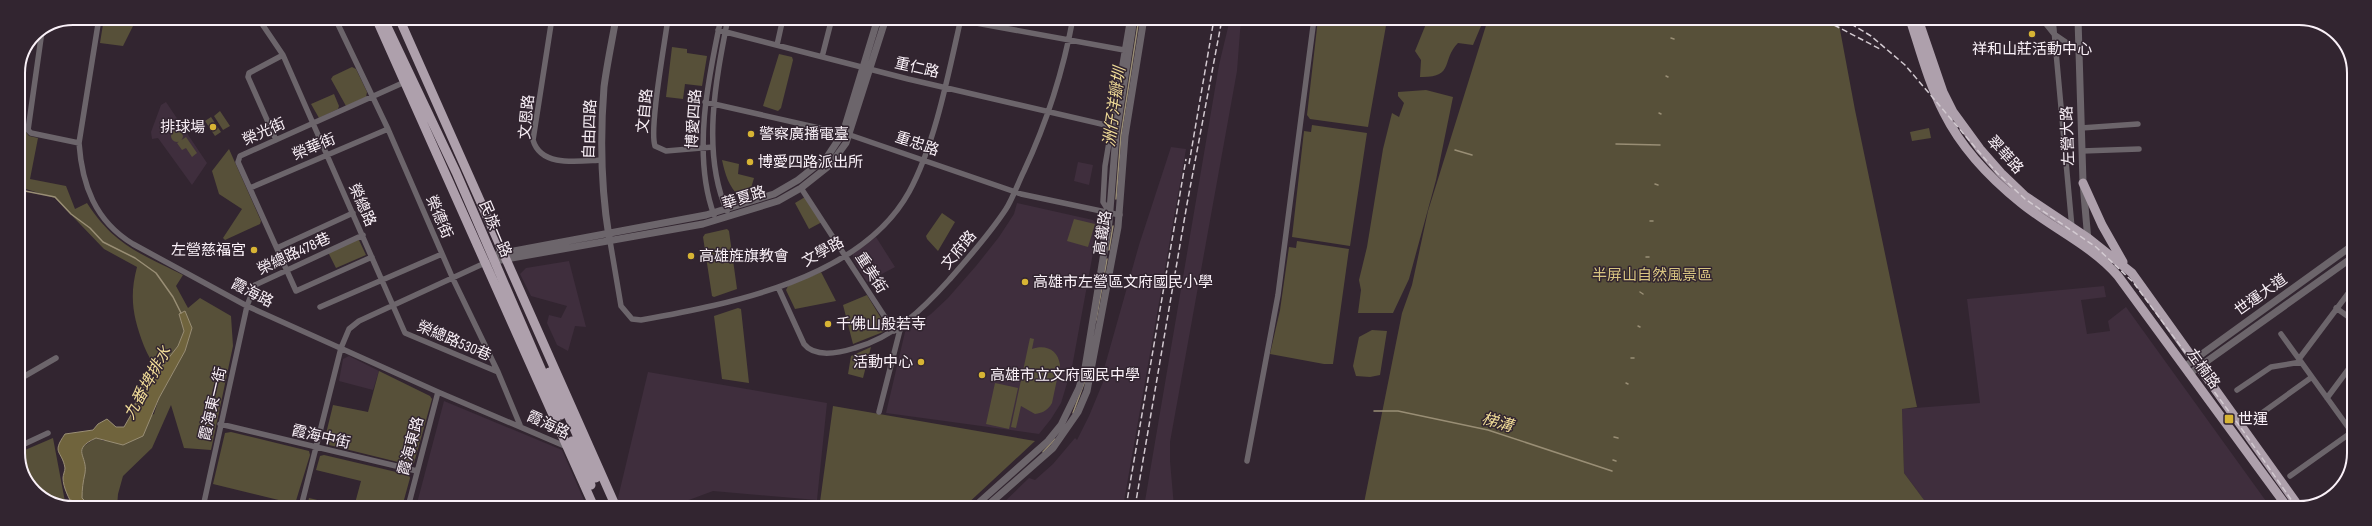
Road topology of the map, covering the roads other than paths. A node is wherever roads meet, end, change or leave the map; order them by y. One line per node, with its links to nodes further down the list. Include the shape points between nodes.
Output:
1 (98, 25): 53 (street, 霞海路)
2 (263, 25): 37 (street, 榮總路)
3 (338, 25): 42 (street, 榮德街)
4 (380, 25): 40 (main road, 民族一路)
5 (386, 25): 40 (main road, 民族一路)
6 (395, 25): 84 (main road, 民族一路)
7 (402, 25): 84 (main road, 民族一路)
8 (551, 25): 60 (street, 文恩路, via 533,140 542,155 556,160)
9 (615, 25): 60 (street, 自由四路, via 604,87)
10 (667, 25): 55 (street, 文自路, via 653,141 661,150)
11 (719, 25): 29 (street, 博愛四路)
12 (727, 25): 30 (street, 博愛四路)
13 (782, 25): 34 (street)
14 (830, 25): 38 (street)
15 (876, 25): 39 (street, 華夏路)
16 (883, 25): 39 (street, 華夏路)
17 (960, 25): 41 (street, 文學路)
18 (988, 25): 33 (street)
19 (1072, 25): 33 (street, 文府路)
20 (1129, 25): 35 (street, 高鐵路)
21 (1133, 25): 68 (street, 高鐵路, via 1116,135)
22 (1143, 25): 69 (street, 高鐵路, via 1125,136)
23 (1313, 25): 123 (street, via 1279,288)
24 (1912, 25): 76 (main road, 翠華路, via 1944,115 1972,155 2021,204)
25 (1920, 25): 72 (main road, 翠華路, via 1943,92 1953,112 2001,173 2025,196)
26 (2047, 25): 31 (street)
27 (2053, 25): 31 (street)
28 (2078, 25): 36 (street, 左營大路)
29 (718, 30): 30 (street, 重仁路); 43 (street, 博愛四路)
30 (726, 32): 34 (street, 重仁路); 44 (street, 博愛四路)
31 (2054, 34): 36 (street); 72 (street)
32 (41, 37): 53 (street, via 28,130 31,133)
33 (1069, 40): 35 (street); 45 (street, 文府路)
34 (777, 45): 38 (street, 重仁路)
35 (1124, 50): 48 (street, 高鐵路)
36 (2079, 51): 49 (street, 左營大路)
37 (283, 55): 46 (street, 榮總路); 52 (street, via 249,73 248,77)
38 (822, 57): 39 (street, 重仁路)
39 (866, 68): 41 (street, 重仁路); 51 (street, 華夏路)
40 (408, 80): 42 (street, 榮光街); 84 (main road, 民族一路)
41 (944, 87): 45 (street, 重仁路); 59 (street, 文學路)
42 (372, 97): 46 (street, 榮光街); 50 (street, 榮德街)
43 (705, 102): 44 (street, 重忠路); 55 (street, 博愛四路)
44 (715, 104): 51 (street, 重忠路); 54 (street, 博愛四路)
45 (1049, 112): 48 (street, 重仁路); 64 (street, 文府路)
46 (313, 122): 52 (street, 榮光街); 58 (street, 榮總路)
47 (2138, 124): 49 (street)
48 (1110, 126): 68 (street, 高鐵路, via 1103,202)
49 (2081, 128): 57 (street, 左營大路)
50 (388, 129): 58 (street, 榮華街); 81 (street, 榮德街)
51 (847, 134): 59 (street, 重忠路); 63 (street, 華夏路, via 842,151 830,165); 65 (street, 華夏路, via 827,157 798,180 774,194)
52 (276, 140): 62 (street, 榮光街, via 240,156 238,162)
53 (79, 142): 92 (street, 霞海路, via 82,173 92,199 117,233)
54 (713, 147): 55 (street, 文自路); 65 (street, 博愛四路, via 717,184)
55 (703, 148): 67 (street, 博愛四路)
56 (2139, 149): 57 (street)
57 (2082, 151): 61 (street, 左營大路)
58 (327, 155): 62 (street, 榮華街); 66 (street, 榮總路)
59 (924, 159): 64 (street, 重忠路); 82 (street, 文學路, via 909,192 895,212 876,231)
60 (602, 160): 73 (street, 自由四路)
61 (2083, 183): 75 (street, 左營大路); 86 (main road, via 2102,225)
62 (250, 188): 78 (street, 榮光街)
63 (801, 188): 70 (street, 華夏路, via 778,201); 82 (street, 重美街)
64 (1014, 192): 68 (street, 重忠路); 97 (street, 文府路, via 1006,209 966,261 932,299)
65 (726, 209): 67 (street, 華夏路); 70 (street, 博愛四路)
66 (354, 213): 74 (street, 榮總路); 78 (street)
67 (713, 213): 71 (street, 博愛四路); 73 (street, 華夏路)
68 (1110, 214): 69 (street, 重忠路); 133 (street, 高鐵路, via 1085,368 1070,409 1048,442)
69 (1120, 215): 134 (street, 高鐵路, via 1092,368 1087,391 1078,412 1053,448)
70 (729, 217): 71 (street, 華夏路)
71 (716, 221): 77 (street, 華夏路)
72 (2072, 228): 75 (main road, 翠華路); 76 (street)
73 (609, 233): 77 (street, 自由四路); 84 (street, 華夏路)
74 (363, 235): 83 (street, 榮總路); 87 (street, 榮總路478巷)
75 (2088, 238): 80 (street, 左營大路); 86 (main road, 翠華路)
76 (2073, 239): 80 (main road, 翠華路)
77 (610, 241): 84 (street, 華夏路); 90 (street, 文學路, via 621,306 632,319 641,320 710,307)
78 (277, 248): 87 (street, 榮光街)
79 (2347, 250): 103 (street, 世運大道)
80 (2091, 251): 104 (main road, 左楠路, via 2107,264 2132,292)
81 (442, 254): 88 (street); 89 (street, 榮德街)
82 (845, 255): 90 (street, 文學路, via 821,269); 98 (street, 重美街)
83 (372, 257): 87 (street, 榮光街, via 296,290); 88 (street, 榮總路)
84 (498, 258): 89 (street); 120 (main road, 民族一路); 122 (main road, 民族一路)
85 (2347, 261): 103 (street, 世運大道)
86 (2126, 267): 103 (main road, 左楠路, via 2139,280)
87 (287, 269): 92 (street, 榮總路478巷, via 255,285)
88 (383, 279): 93 (street, 榮總路); 94 (street)
89 (453, 279): 93 (street); 106 (street, 榮德街)
90 (778, 287): 98 (street, 文府路, via 804,344 810,351 827,353 849,350)
91 (2347, 294): 95 (street)
92 (247, 306): 100 (street, 霞海路); 114 (street, 霞海東一街)
93 (394, 306): 100 (street, via 353,326); 106 (street, 榮總路530巷, via 405,333)
94 (320, 307)
95 (2336, 308): 96 (street); 102 (street)
96 (2347, 316)
97 (901, 326): 98 (street, 文府路); 112 (street)
98 (894, 331)
99 (2281, 334): 102 (street)
100 (340, 348): 110 (street, 霞海路); 121 (street)
101 (56, 358): 107 (street)
102 (2300, 360): 108 (street); 109 (street, via 2271,367)
103 (2198, 362): 104 (street, 世運大道); 136 (main road, 左楠路)
104 (2187, 370): 135 (main road, 左楠路)
105 (2347, 371): 111 (street)
106 (498, 372): 115 (street, 榮德街)
107 (25, 376)
108 (2312, 377): 111 (street); 113 (street)
109 (2237, 390)
110 (438, 392): 115 (street, 霞海路); 124 (street, 霞海東路)
111 (2327, 398): 116 (street)
112 (880, 412)
113 (2255, 418)
114 (220, 424): 121 (street, 霞海中街); 126 (street, 霞海東一街)
115 (520, 425): 120 (street, 霞海路)
116 (2347, 425)
117 (48, 434): 119 (street)
118 (2347, 437): 125 (street)
119 (25, 444)
120 (568, 447): 122 (street, 霞海路); 129 (main road, 民族一路)
121 (316, 448): 124 (street, 霞海中街); 127 (street)
122 (583, 450): 130 (main road); 131 (main road); 132 (main road)
123 (1247, 461)
124 (417, 471): 128 (street, 霞海東路)
125 (2290, 476)
126 (204, 501)
127 (302, 501)
128 (410, 501)
129 (591, 501)
130 (598, 501)
131 (606, 501)
132 (613, 501)
133 (981, 501)
134 (993, 501)
135 (2283, 501)
136 (2295, 501)

